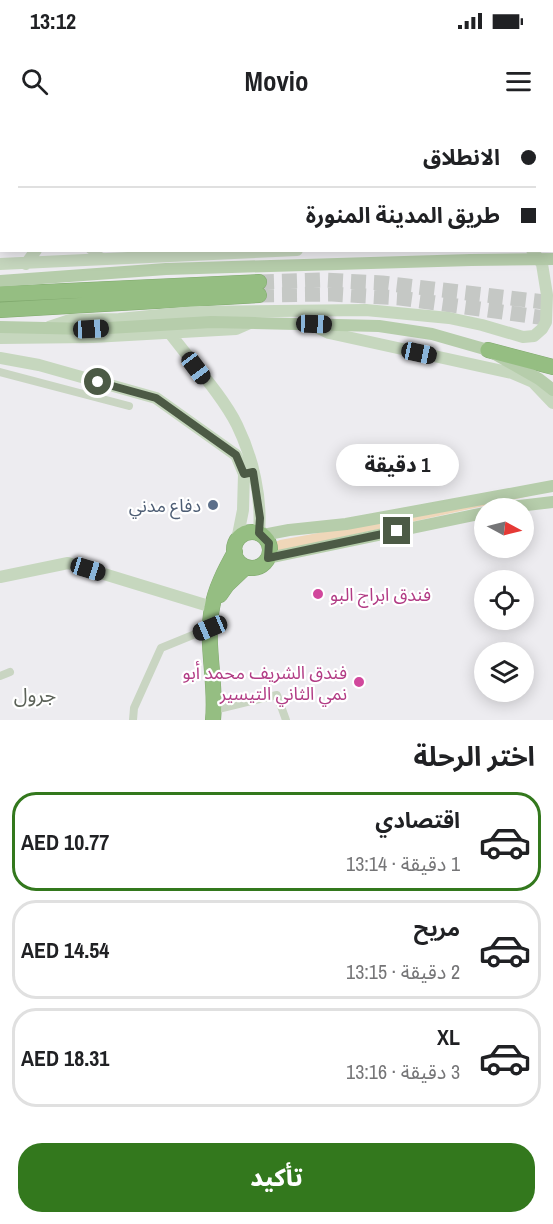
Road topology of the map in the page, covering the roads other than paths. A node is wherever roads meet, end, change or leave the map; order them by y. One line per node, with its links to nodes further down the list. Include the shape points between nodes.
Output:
1 (35, 252): 8 (street)
2 (94, 252): 5 (street)
3 (255, 252): 5 (street)
4 (533, 252): 15 (street, via 542,264 547,295 546,322 534,336 523,337 449,318 366,310 191,312 70,320)
5 (107, 259): 8 (street)
6 (553, 259): 9 (main road, bridge, via 188,268)
7 (0, 264): 8 (street)
8 (26, 264)
9 (0, 281)
10 (0, 294): 11 (highway, via 259,289)
11 (0, 310)
12 (252, 322): 13 (main road); 15 (main road); 16 (street, via 236,329)
13 (311, 324): 18 (main road, via 379,326 432,334); 23 (street, via 329,333 512,373 533,382)
14 (0, 327): 15 (main road)
15 (45, 329)
16 (169, 332): 17 (street); 25 (street, via 237,424)
17 (0, 338)
18 (489, 350): 20 (highway); 22 (main road)
19 (0, 358): 25 (street, via 156,398 236,455)
20 (553, 367)
21 (0, 372): 24 (street)
22 (553, 390)
23 (553, 403)
24 (129, 406)
25 (249, 473): 30 (street, via 259,507); 31 (street)
26 (553, 486): 30 (main road, via 346,524)
27 (553, 502): 28 (main road)
28 (534, 504)
29 (474, 515): 32 (main road)
30 (261, 534): 31 (highway, via 247,533); 32 (highway, via 269,543)
31 (236, 546): 33 (highway, via 238,561); 35 (highway)
32 (268, 558): 33 (highway, via 256,567)
33 (246, 567): 35 (highway)
34 (0, 577): 35 (street, via 68,563)
35 (212, 607): 36 (highway)
36 (210, 628): 39 (highway); 40 (street, via 161,648 134,708)
37 (10, 672): 38 (street)
38 (0, 676)
39 (214, 715): 41 (street, via 277,695)
40 (133, 720)
41 (286, 720)

